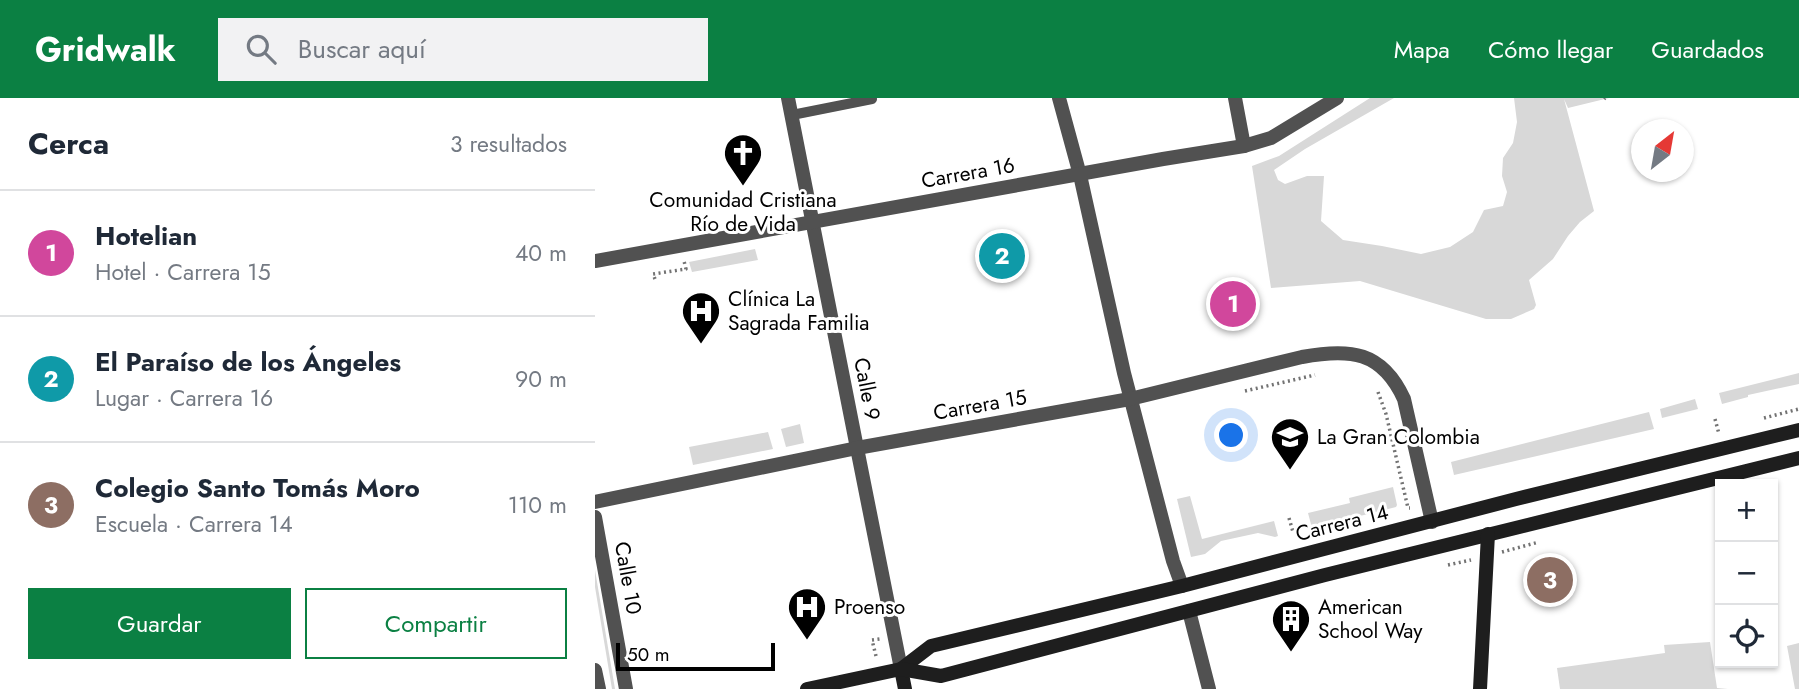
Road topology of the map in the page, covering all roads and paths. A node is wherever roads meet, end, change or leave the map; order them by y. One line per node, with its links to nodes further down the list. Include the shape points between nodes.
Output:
1 (788, 98): 6 (street, Calle 9)
2 (1059, 98): 8 (street)
3 (1235, 98): 7 (street)
4 (1337, 98): 7 (street, Carrera 16, via 1271,138)
5 (872, 99): 6 (lane)
6 (792, 115): 9 (street, Calle 9)
7 (1244, 146): 8 (street, Carrera 16)
8 (1080, 175): 9 (street, Carrera 16); 14 (street)
9 (813, 222): 10 (street, Carrera 16); 18 (street, Calle 9)
10 (595, 261)
11 (1316, 374): 13 (path)
12 (1377, 388): 21 (path, via 1408,508)
13 (1239, 393)
14 (1131, 399): 18 (street, Carrera 15); 21 (street, Carrera 15, via 1327,353 1371,361 1385,369 1404,399); 30 (street)
15 (1799, 410): 16 (path)
16 (1758, 420)
17 (1799, 430): 24 (main road, Carrera 14)
18 (857, 448): 20 (street, Carrera 15); 32 (street, Calle 9)
19 (1799, 458): 26 (main road, Carrera 14)
20 (595, 502)
21 (1427, 503): 24 (street)
22 (595, 517): 35 (street, Calle 10)
23 (1289, 518): 25 (path)
24 (1432, 522): 30 (main road, Carrera 14)
25 (1293, 532)
26 (1489, 534): 28 (main road); 31 (main road, Carrera 14)
27 (1539, 542): 28 (path)
28 (1487, 556): 29 (path); 39 (main road)
29 (1447, 565)
30 (1182, 586): 32 (main road, Carrera 14, via 931,646)
31 (1189, 611): 32 (main road, Carrera 14, via 941,676); 38 (street)
32 (901, 669): 36 (main road, Carrera 14); 37 (main road, Calle 9)
33 (595, 670): 34 (street)
34 (599, 689)
35 (626, 689)
36 (807, 689)
37 (905, 689)
38 (1209, 689)
39 (1480, 689)

